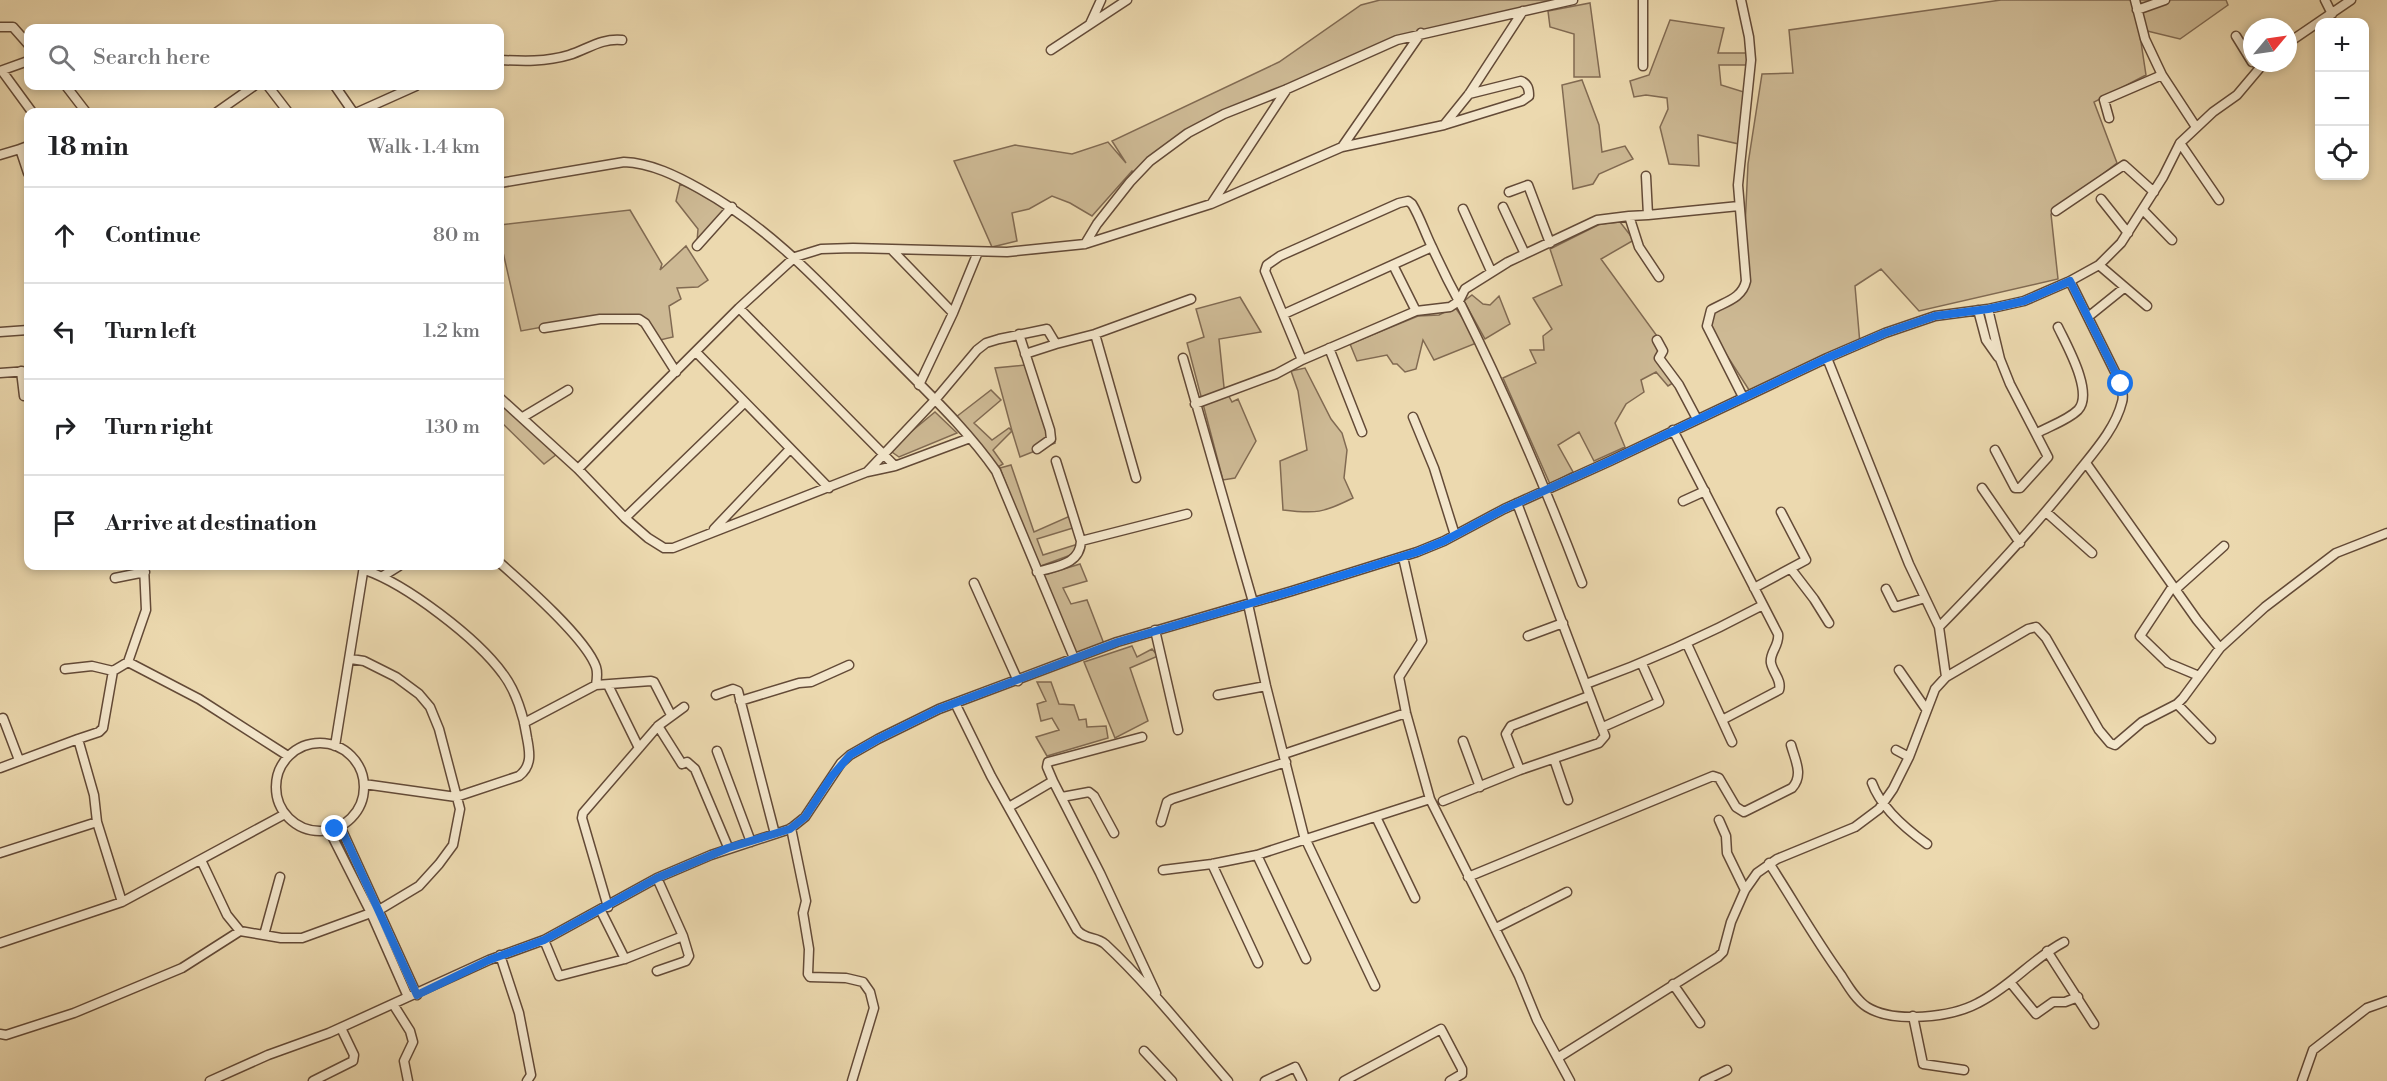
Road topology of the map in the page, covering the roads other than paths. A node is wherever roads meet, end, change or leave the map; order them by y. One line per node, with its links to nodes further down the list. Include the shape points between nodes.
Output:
1 (1101, 0): 14 (street)
2 (1127, 0): 14 (street)
3 (1573, 0): 10 (street)
4 (1643, 0): 24 (street)
5 (1741, 0): 55 (street, via 1751,60 1740,149)
6 (2135, 0): 11 (street)
7 (2165, 0): 11 (street)
8 (2325, 0): 12 (street)
9 (2351, 0): 12 (street)
10 (1523, 10): 15 (street); 34 (street)
11 (2138, 10): 27 (street, via 2145,39)
12 (2332, 14): 17 (street)
13 (0, 27): 18 (street, via 13,27)
14 (1089, 27): 21 (street)
15 (1421, 33): 28 (street, via 1377,48); 45 (street)
16 (2236, 36): 20 (street)
17 (2297, 38)
18 (24, 39)
19 (622, 40): 22 (street, via 600,41 550,60)
20 (2243, 47)
21 (1052, 50)
22 (504, 60)
23 (24, 62): 25 (street)
24 (1643, 66)
25 (1, 71): 35 (street)
26 (2250, 72): 43 (street, via 2237,95)
27 (2162, 75): 41 (street, via 2104,100); 43 (street)
28 (1287, 89): 54 (street); 66 (street, via 1224,114 1163,151 1130,182)
29 (69, 90): 36 (street)
30 (248, 90): 37 (street)
31 (271, 90): 38 (street)
32 (338, 90): 39 (street)
33 (407, 90): 40 (street)
34 (1468, 94): 42 (street); 42 (street, via 1521,81 1529,90 1529,96 1522,101)
35 (29, 108)
36 (83, 108)
37 (223, 108)
38 (285, 108)
39 (350, 108)
40 (367, 108)
41 (2109, 118)
42 (1444, 125): 45 (street)
43 (2196, 127): 44 (street)
44 (2180, 143): 51 (street); 53 (street)
45 (1342, 147): 54 (street)
46 (24, 148): 47 (street)
47 (0, 155)
48 (1646, 176): 61 (street)
49 (504, 182): 56 (street, via 624,162 640,163 689,182)
50 (1509, 192): 65 (street, via 1528,185)
51 (2154, 192): 59 (street); 60 (street, via 2124,165)
52 (2101, 199): 63 (street)
53 (2219, 200)
54 (1211, 204): 66 (street)
55 (1739, 206): 61 (street); 109 (street, via 1744,288 1732,300 1711,310 1707,326)
56 (732, 207): 67 (street); 72 (street)
57 (1503, 207): 71 (street)
58 (1463, 209): 75 (street)
59 (2143, 210): 63 (street); 64 (street)
60 (2056, 211)
61 (1648, 215): 62 (street)
62 (1629, 216): 65 (street, via 1598,220); 76 (street, via 1639,247)
63 (2128, 233): 73 (street)
64 (2172, 240)
65 (1550, 243): 71 (street)
66 (1084, 244): 70 (street)
67 (697, 246)
68 (1432, 247): 74 (street); 80 (street); 87 (street, via 1408,201 1334,231 1267,265 1267,278)
69 (892, 250): 70 (street); 72 (street, via 821,249); 86 (street)
70 (978, 252): 86 (street)
71 (1525, 254): 75 (street)
72 (795, 257): 82 (street); 107 (street)
73 (2099, 265): 77 (street); 78 (street)
74 (1394, 266): 85 (street); 87 (street)
75 (1491, 271): 80 (street, via 1465,289)
76 (1659, 277)
77 (2070, 281): 83 (street, via 2024,301); 88 (street)
78 (2124, 288): 81 (street); 88 (street)
79 (1191, 299): 94 (street)
80 (1460, 304): 85 (street); 133 (street)
81 (2148, 306)
82 (740, 308): 98 (street); 124 (street)
83 (1988, 309): 84 (street); 102 (street)
84 (1978, 310): 101 (street, via 1927,318); 102 (street, via 1986,340)
85 (1416, 311): 97 (street)
86 (953, 313): 107 (street)
87 (1284, 314): 103 (street)
88 (2088, 318): 126 (street, via 2121,384 2123,396 2110,431)
89 (2058, 327): 119 (street, via 2084,387 2084,399 2073,414)
90 (544, 328): 105 (street, via 600,319 639,320 645,323)
91 (24, 330): 92 (street)
92 (0, 332)
93 (1019, 334): 96 (street, via 1047,329); 99 (street); 110 (street, via 986,343 977,350)
94 (1095, 334): 96 (street); 130 (street)
95 (1657, 340): 116 (street, via 1663,351 1659,358)
96 (1056, 344): 99 (street)
97 (1329, 348): 103 (street); 118 (street)
98 (696, 352): 105 (street); 112 (street)
99 (1025, 354): 121 (street, via 1051,439)
100 (1183, 358): 113 (street)
101 (1827, 358): 109 (street); 164 (street)
102 (2000, 359): 119 (street, via 2018,403)
103 (1302, 360): 113 (street)
104 (24, 371): 106 (street)
105 (676, 372): 128 (street)
106 (0, 374)
107 (920, 385): 110 (street)
108 (568, 390): 114 (street)
109 (1743, 397): 116 (street)
110 (935, 400): 120 (street); 124 (street)
111 (504, 401): 114 (street)
112 (745, 402): 122 (street); 140 (street)
113 (1196, 404): 165 (street)
114 (523, 417): 128 (street)
115 (1413, 417): 143 (street)
116 (1697, 419): 117 (street)
117 (1673, 430): 133 (street); 134 (street)
118 (1362, 432)
119 (2037, 433): 123 (street, via 2048,457 2020,488 2011,482)
120 (970, 438): 127 (street); 156 (street, via 996,471)
121 (1037, 448)
122 (790, 449): 131 (street); 141 (street)
123 (1995, 450)
124 (883, 454): 127 (street); 129 (street)
125 (1056, 461): 144 (street)
126 (2086, 462): 138 (street); 161 (street)
127 (895, 466): 129 (street)
128 (578, 469): 140 (street)
129 (867, 472): 131 (street)
130 (1136, 478)
131 (829, 488): 141 (street)
132 (1982, 488): 145 (street)
133 (1547, 490): 136 (street); 160 (street)
134 (1705, 492): 135 (street); 162 (street)
135 (1683, 501)
136 (1517, 503): 143 (street); 167 (street)
137 (1781, 512): 150 (street, via 1806,560)
138 (2046, 512): 145 (street); 147 (street)
139 (1187, 514): 144 (street)
140 (626, 518): 141 (street, via 664,548)
141 (713, 531)
142 (2387, 533): 173 (street, via 2336,553 2265,607)
143 (1455, 535): 148 (street)
144 (1081, 542): 156 (street, via 1081,552 1074,560)
145 (2020, 543): 169 (street)
146 (2224, 546): 161 (street)
147 (2092, 553)
148 (1403, 557): 165 (street); 197 (street, via 1422,640 1399,677)
149 (504, 567): 187 (street, via 588,652 596,666)
150 (1791, 569): 162 (street); 168 (street)
151 (141, 570): 158 (street)
152 (144, 570): 176 (street, via 147,610)
153 (365, 570): 175 (street)
154 (370, 570): 157 (street)
155 (393, 570): 157 (street)
156 (1037, 572): 174 (street)
157 (383, 576): 201 (street, via 418,597 494,662 511,687)
158 (115, 578)
159 (974, 583): 184 (street)
160 (1582, 583)
161 (2174, 587): 173 (street); 182 (street, via 2141,638 2169,663)
162 (1754, 588): 166 (street)
163 (1886, 589): 164 (street, via 1895,607)
164 (1925, 597): 169 (street)
165 (1251, 603): 170 (street); 188 (street)
166 (1763, 605): 172 (street); 200 (street, via 1778,634 1771,663 1779,690)
167 (1563, 623): 171 (street); 185 (street)
168 (1829, 623)
169 (1939, 627): 183 (street)
170 (1155, 630): 174 (street); 204 (street)
171 (1528, 636)
172 (1687, 644): 177 (street); 200 (street)
173 (2220, 648): 182 (street)
174 (1074, 658): 184 (street)
175 (351, 659): 211 (street); 226 (street, via 396,677 430,707)
176 (128, 662): 181 (street); 215 (street, via 199,699)
177 (1642, 664): 185 (street); 203 (street, via 1659,702)
178 (849, 665): 192 (street, via 811,682)
179 (65, 669): 181 (street, via 92,666)
180 (1899, 670): 196 (street)
181 (113, 671): 206 (street, via 103,728)
182 (2199, 676): 194 (street)
183 (1946, 677): 194 (street, via 2033,626 2046,638 2110,743 2116,744 2142,722); 196 (street)
184 (1018, 681): 193 (street)
185 (1586, 684): 191 (street)
186 (608, 685): 187 (street); 198 (street, via 654,682); 212 (street)
187 (596, 686): 201 (street)
188 (1266, 686): 190 (street); 217 (street)
189 (716, 695): 192 (street, via 735,688)
190 (1218, 695)
191 (1589, 696): 203 (street); 221 (street, via 1511,726 1506,734)
192 (740, 701): 242 (street)
193 (955, 703): 232 (street); 239 (street, via 850,755 805,817)
194 (2177, 704): 207 (street)
195 (684, 707): 198 (street)
196 (1926, 709): 216 (street)
197 (1406, 713): 217 (street); 228 (street)
198 (672, 715): 202 (street)
199 (0, 719): 219 (street, via 3,718)
200 (1722, 720): 209 (street)
201 (524, 723): 226 (street, via 529,764 526,770 519,776)
202 (658, 726): 212 (street); 246 (street, via 681,764 687,762 695,770)
203 (1603, 727): 218 (street, via 1603,741)
204 (1178, 730)
205 (1142, 737): 222 (street, via 1048,762)
206 (78, 739): 219 (street); 236 (street, via 94,795)
207 (2211, 739)
208 (1463, 741): 225 (street)
209 (1732, 742)
210 (1791, 745): 254 (street, via 1798,782 1744,812 1736,807 1719,778 1713,776)
211 (335, 746): 215 (street, via 306,745); 224 (street, via 357,764)
212 (639, 748): 260 (street, via 583,813)
213 (1896, 750): 216 (street)
214 (717, 751): 244 (street)
215 (288, 756): 233 (street, via 276,780 277,798)
216 (1909, 757): 231 (street)
217 (1285, 758): 237 (street, via 1172,799 1167,802); 243 (street)
218 (1554, 759): 221 (street); 229 (street)
219 (19, 760): 220 (street)
220 (0, 768)
221 (1520, 770): 225 (street)
222 (1053, 781): 227 (street); 232 (street)
223 (1872, 783): 231 (street)
224 (364, 784): 226 (street); 238 (street, via 360,804 349,821)
225 (1480, 787): 230 (street)
226 (456, 797): 261 (street, via 460,809 453,845 419,886)
227 (1062, 797): 241 (street, via 1089,792); 279 (street)
228 (1430, 799): 234 (street); 254 (street)
229 (1568, 800)
230 (1443, 801)
231 (1883, 803): 245 (street); 250 (street, via 1855,827)
232 (1009, 807): 279 (street, via 1081,935 1103,942)
233 (285, 814): 240 (street, via 305,828); 249 (street)
234 (1376, 817): 243 (street); 258 (street)
235 (1719, 820): 256 (street, via 1726,836 1727,853)
236 (97, 822): 247 (street); 259 (street)
237 (1161, 822)
238 (340, 826): 240 (street); 261 (street)
239 (791, 828): 242 (street); 296 (street, via 806,901 803,913 808,974 862,982 873,999 874,1008)
240 (329, 830): 261 (street)
241 (1114, 833)
242 (775, 834): 244 (street)
243 (1306, 840): 248 (street); 277 (street)
244 (751, 842): 246 (street)
245 (1927, 844)
246 (728, 848): 255 (street)
247 (0, 853)
248 (1257, 855): 251 (street); 272 (street)
249 (201, 860): 259 (street); 263 (street, via 227,915)
250 (1769, 863): 256 (street); 283 (street, via 1825,953 1866,1006 1882,1014)
251 (1212, 864): 252 (street); 273 (street)
252 (1163, 870)
253 (280, 877): 264 (street)
254 (1468, 877): 262 (street)
255 (657, 878): 260 (street); 265 (street)
256 (1745, 890): 276 (street, via 1723,952)
257 (1567, 892): 262 (street)
258 (1415, 898)
259 (122, 902): 268 (street)
260 (604, 909): 266 (street); 271 (street)
261 (375, 912): 264 (street, via 302,939); 278 (street)
262 (1496, 928): 289 (street, via 1537,1020)
263 (240, 931): 264 (street); 287 (street, via 183,968 74,1013)
264 (264, 935)
265 (683, 936): 271 (street); 274 (street, via 689,958)
266 (544, 940): 270 (street); 271 (street, via 559,976)
267 (2064, 942): 269 (street)
268 (0, 943)
269 (2047, 951): 275 (street); 280 (street)
270 (500, 956): 278 (street); 295 (street, via 522,1026 531,1075)
271 (625, 959)
272 (1306, 959)
273 (1258, 963)
274 (657, 971)
275 (2010, 982): 280 (street, via 2036,1014 2053,1002); 283 (street, via 1959,1012)
276 (1673, 984): 284 (street); 289 (street)
277 (1375, 986)
278 (412, 996): 282 (street)
279 (1157, 996): 298 (street)
280 (2078, 997): 285 (street)
281 (2387, 1001): 305 (street, via 2367,1008 2313,1050)
282 (393, 1004): 286 (street); 294 (street, via 413,1042 404,1061)
283 (1914, 1016): 291 (street, via 1923,1064)
284 (1700, 1023)
285 (2094, 1024)
286 (341, 1028): 292 (street); 293 (street, via 353,1061)
287 (0, 1034)
288 (1144, 1051): 297 (street)
289 (1559, 1057): 303 (street)
290 (1726, 1070): 304 (street)
291 (1964, 1070)
292 (210, 1081)
293 (313, 1081)
294 (408, 1081)
295 (527, 1081)
296 (852, 1081)
297 (1172, 1081)
298 (1228, 1081)
299 (1265, 1081): 300 (street, via 1295,1067)
300 (1302, 1081)
301 (1344, 1081): 302 (street, via 1441,1029 1462,1070)
302 (1450, 1081)
303 (1570, 1081)
304 (1704, 1081)
305 (2302, 1081)

